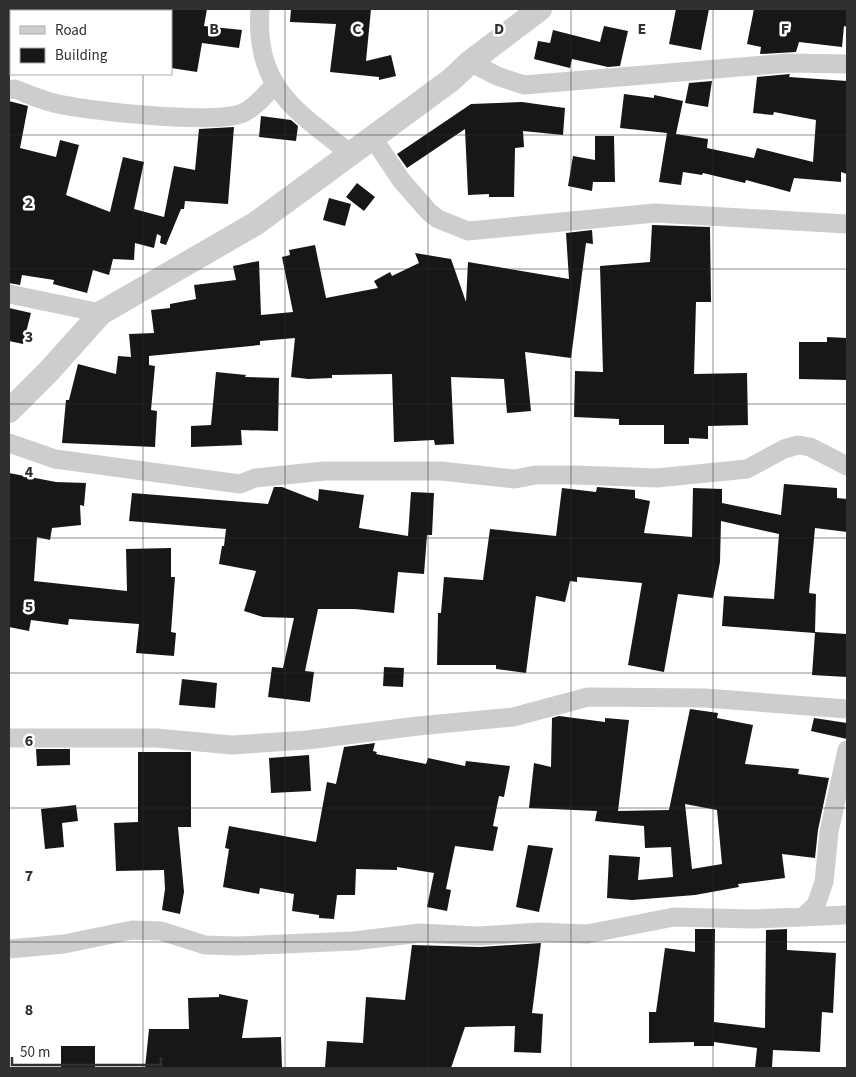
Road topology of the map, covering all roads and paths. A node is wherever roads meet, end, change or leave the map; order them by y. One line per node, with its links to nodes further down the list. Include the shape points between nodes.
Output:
1 (260, 9): 6 (street, via 262,57)
2 (540, 9): 3 (street)
3 (470, 62): 4 (street, via 524,85 788,63); 7 (street)
4 (847, 64)
5 (13, 84): 6 (street, via 55,103 152,116 208,118 244,113)
6 (274, 85): 8 (street, via 298,112)
7 (373, 138): 8 (street); 9 (street, via 400,180 429,212 468,231 655,213)
8 (351, 154): 11 (street, via 255,224)
9 (847, 224)
10 (9, 294): 11 (street)
11 (101, 313): 12 (street)
12 (9, 411)
13 (9, 443): 14 (street, via 55,460 240,484 255,478 324,471 441,472 515,479 535,475 657,478 747,469 798,445 810,447)
14 (847, 466)
15 (847, 709): 16 (street, via 705,698 588,697 513,716 241,745 156,738)
16 (9, 738)
17 (847, 750): 19 (street, via 829,832 824,882 816,905)
18 (847, 915): 19 (street)
19 (803, 917): 20 (street, via 674,917 586,934 540,932 479,936 420,933 354,941 238,946 205,945 161,930 132,930 64,944)
20 (9, 950)

